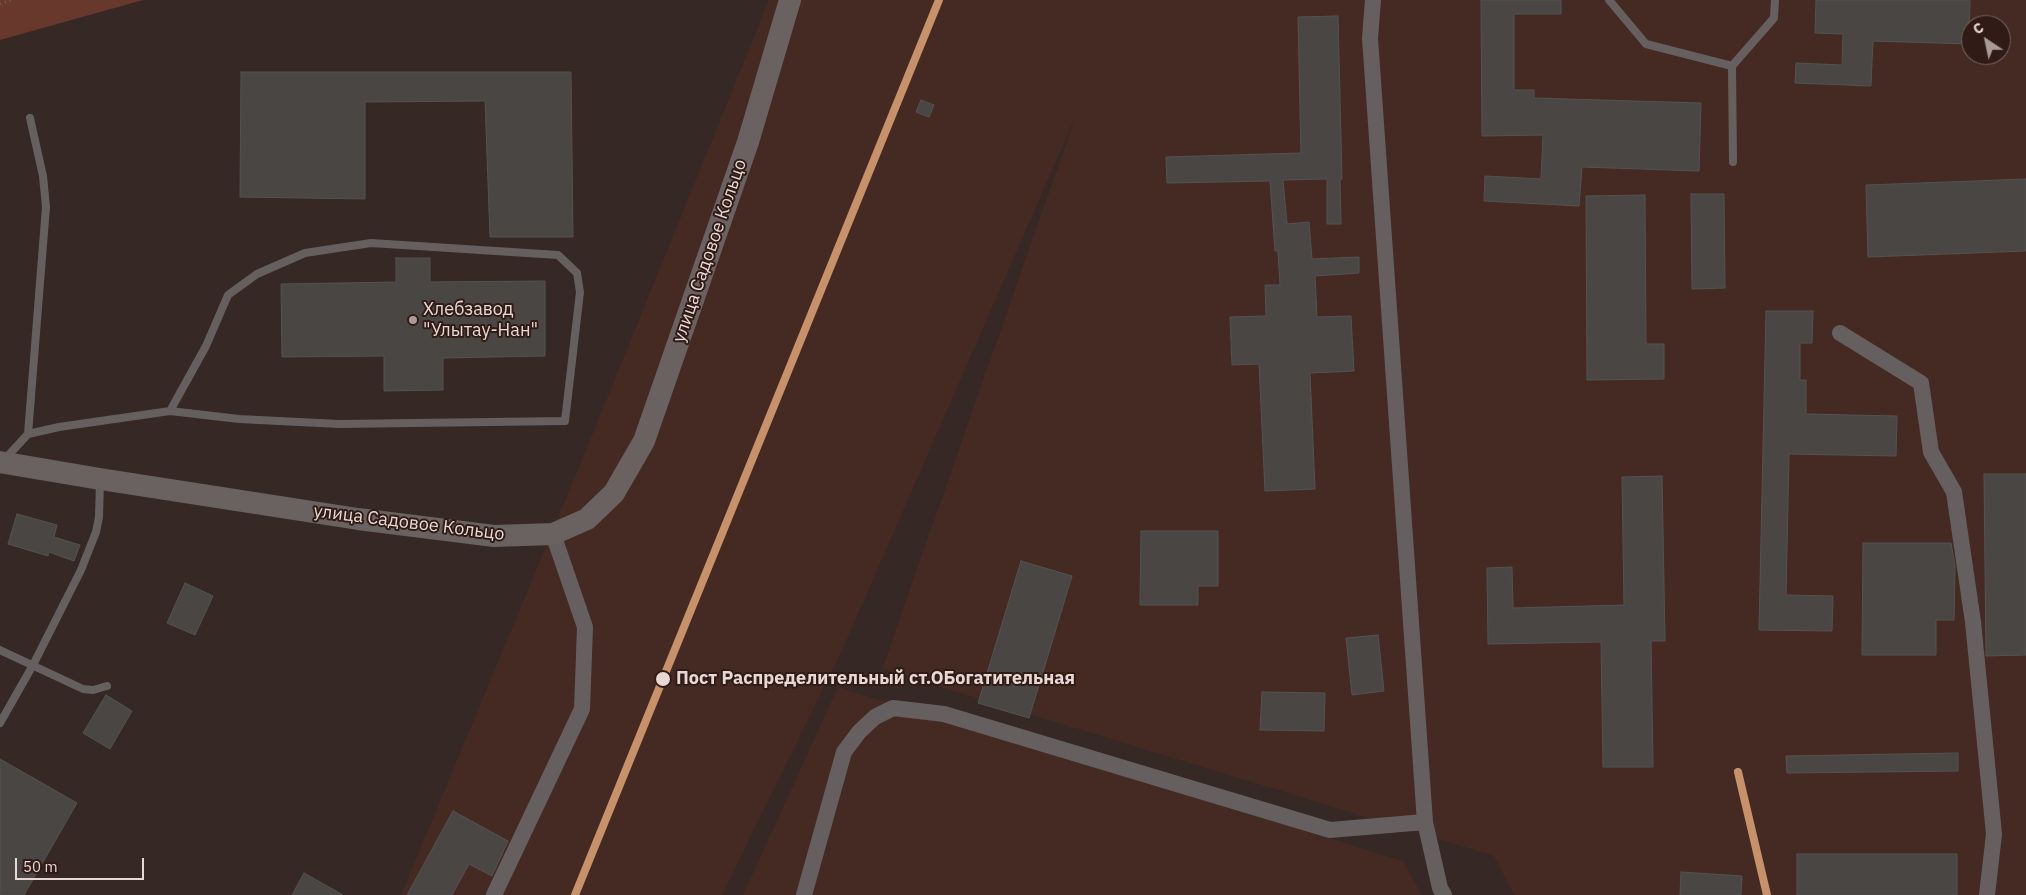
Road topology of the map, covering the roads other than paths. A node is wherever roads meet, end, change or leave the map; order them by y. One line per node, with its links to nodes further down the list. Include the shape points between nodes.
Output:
1 (790, 0): 13 (street, улица Садовое Кольцо, via 748,142 644,441 614,494 587,518)
2 (1373, 0): 18 (street, via 1370,38)
3 (1609, 0): 5 (lane, via 1646,44)
4 (1775, 0): 5 (lane, via 1774,18)
5 (1732, 66): 7 (lane)
6 (30, 118): 10 (lane, via 46,207)
7 (1733, 162)
8 (1840, 333): 22 (street, via 1922,383 1930,452 1954,492 1974,622 1994,834)
9 (170, 411): 9 (lane, via 239,419 339,424 565,422 580,292 577,273 558,255 371,243 305,253 257,274 228,295 206,346); 10 (lane)
10 (28, 434): 11 (lane)
11 (2, 462): 12 (street, улица Садовое Кольцо)
12 (100, 479): 13 (street, улица Садовое Кольцо, via 358,519 484,534); 15 (lane, via 96,532 81,570)
13 (553, 534): 19 (street, via 585,627 582,709)
14 (0, 650): 15 (lane)
15 (33, 665): 16 (lane, via 83,689); 17 (lane)
16 (107, 686)
17 (0, 724)
18 (1425, 822): 20 (street, via 1330,830 944,714 893,708 875,717 844,752); 21 (street)
19 (494, 895)
20 (804, 895)
21 (1444, 895)
22 (1987, 895)

